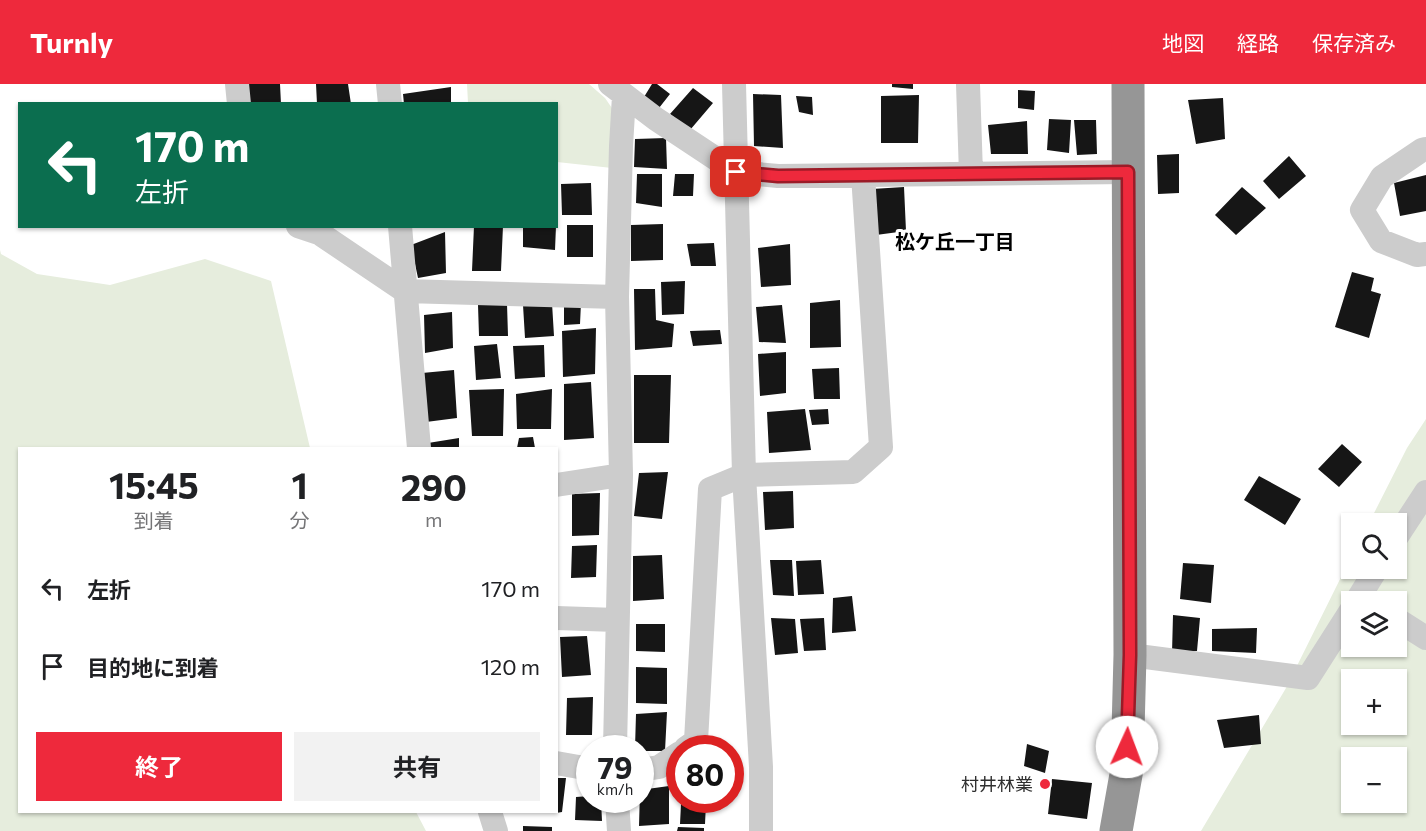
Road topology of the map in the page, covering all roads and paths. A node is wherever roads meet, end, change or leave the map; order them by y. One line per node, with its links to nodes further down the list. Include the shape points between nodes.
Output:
1 (237, 84): 7 (street)
2 (388, 84): 8 (street)
3 (734, 84): 10 (street)
4 (968, 84): 12 (street)
5 (1128, 84): 11 (highway)
6 (617, 90): 10 (street); 18 (street, via 621,146)
7 (239, 102)
8 (390, 102)
9 (1426, 148): 16 (street, via 1382,177 1362,210 1382,241 1417,255)
10 (736, 172): 13 (street, via 778,176); 21 (street)
11 (1128, 172): 12 (street); 30 (highway)
12 (971, 174): 13 (street)
13 (863, 175): 21 (street, via 881,447 853,472)
14 (304, 228): 17 (street, via 319,233)
15 (400, 228): 17 (street)
16 (1426, 254)
17 (405, 291): 18 (street); 19 (street)
18 (617, 297): 20 (street)
19 (419, 447)
20 (621, 475): 22 (street); 26 (street)
21 (744, 475): 32 (street, via 710,489); 39 (street, via 761,767)
22 (558, 485)
23 (1426, 492): 24 (street)
24 (1407, 521)
25 (558, 618): 26 (street)
26 (617, 620): 31 (street)
27 (1407, 626): 29 (street)
28 (1341, 629): 30 (street, via 1308,678)
29 (1426, 638)
30 (1130, 655): 40 (highway, via 1127,770)
31 (615, 735)
32 (696, 735)
33 (558, 763): 34 (street)
34 (576, 767)
35 (490, 813): 37 (street)
36 (618, 813): 38 (street)
37 (496, 831)
38 (619, 831)
39 (761, 831)
40 (1116, 831)

